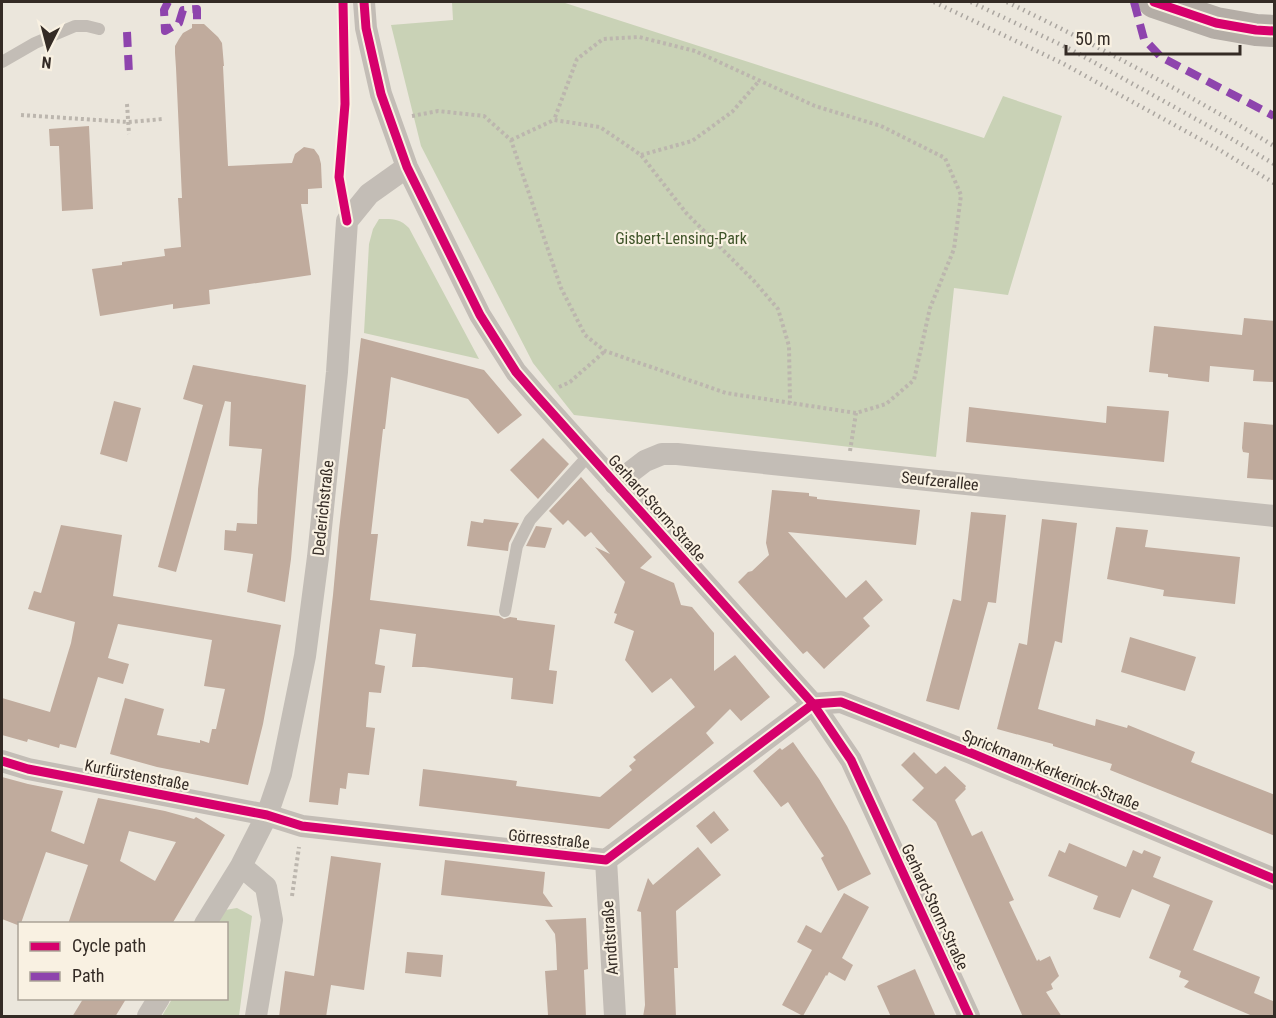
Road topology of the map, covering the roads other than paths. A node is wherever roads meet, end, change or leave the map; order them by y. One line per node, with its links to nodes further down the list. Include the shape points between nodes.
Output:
1 (364, 2): 6 (street, Gerhard-Storm-Straße, via 381,94)
2 (1154, 2): 4 (main road, via 1216,23)
3 (99, 29): 5 (lane, via 75,26)
4 (1275, 31)
5 (2, 62)
6 (407, 167): 7 (street, Gerhard-Storm-Straße, via 480,315 516,372); 13 (street, Dederichstraße, via 369,194 347,221 337,372 318,557 303,666 281,774)
7 (589, 455): 8 (street, Gerhard-Storm-Straße); 10 (lane, via 530,520 518,546)
8 (615, 484): 9 (street, Seufzerallee, via 645,461 677,454); 11 (street, Gerhard-Storm-Straße)
9 (1275, 516)
10 (505, 611)
11 (813, 704): 14 (street, Görresstraße); 16 (street, Sprickmann-Kerkerinck-Straße, via 841,702); 22 (street, Gerhard-Storm-Straße, via 851,760)
12 (2, 761): 13 (street, Kurfürstenstraße)
13 (267, 815): 14 (street, Görresstraße, via 302,826); 15 (street, Dederichstraße)
14 (606, 860): 21 (street, Arndtstraße)
15 (241, 866): 17 (street, Dederichstraße); 20 (street, via 266,887 272,920)
16 (1275, 879)
17 (207, 922)
18 (158, 1000): 19 (street)
19 (148, 1017)
20 (256, 1017)
21 (615, 1017)
22 (969, 1017)

